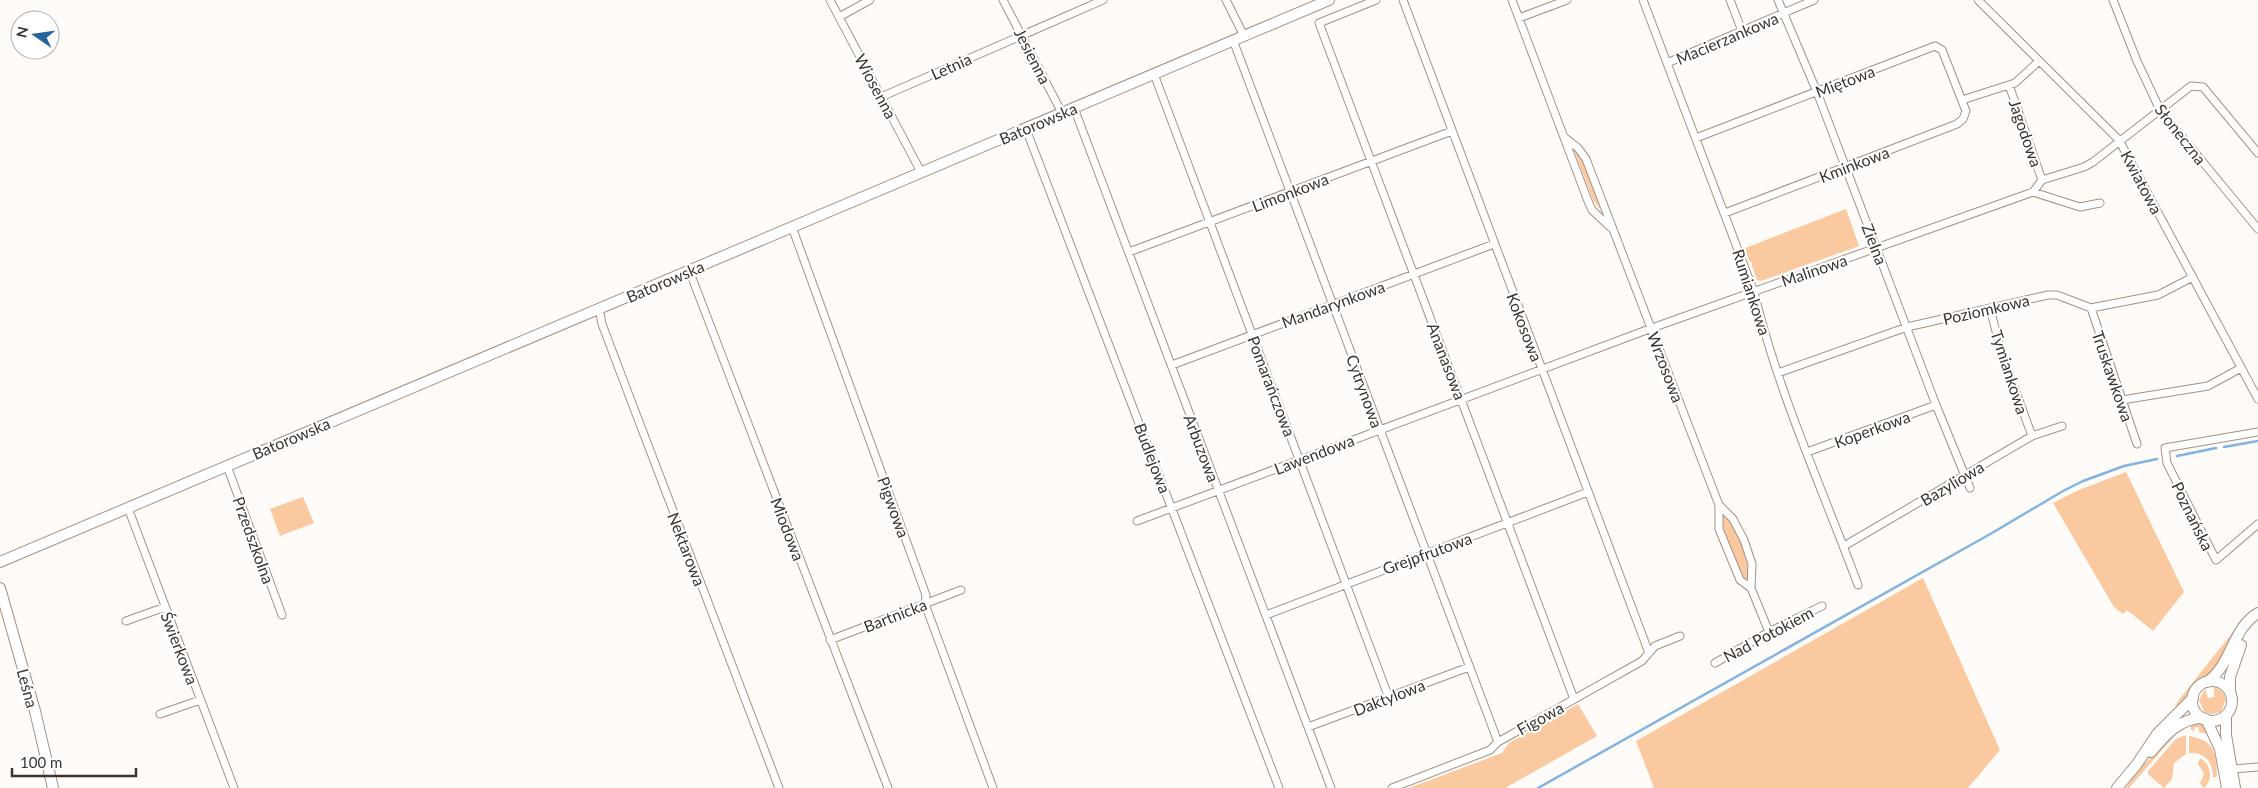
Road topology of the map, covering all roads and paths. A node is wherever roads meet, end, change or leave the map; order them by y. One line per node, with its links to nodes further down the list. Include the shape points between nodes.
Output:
1 (830, 0): 18 (street, Wiosenna)
2 (870, 0): 18 (street)
3 (1002, 0): 21 (street, Jesienna)
4 (1103, 0): 21 (street, Letnia)
5 (1226, 0): 22 (street)
6 (1329, 0): 22 (street, Batorowska)
7 (1376, 0): 40 (street, Ananasowa, via 1319,23)
8 (1403, 0): 35 (street, Kokosowa)
9 (1512, 0): 19 (street, Wrzosowa)
10 (1567, 0): 19 (street)
11 (1643, 0): 25 (street, Rumiankowa)
12 (1730, 0): 20 (street)
13 (1778, 0): 17 (street, Zielna)
14 (1814, 0): 17 (street, Macierzankowa)
15 (1978, 0): 24 (street, Kwiatowa)
16 (2113, 0): 32 (street, Słoneczna)
17 (1784, 13): 20 (street, Macierzankowa); 28 (street, Zielna)
18 (839, 17): 29 (street, Wiosenna)
19 (1519, 18): 36 (street, Wrzosowa)
20 (1742, 32): 25 (street, Macierzankowa)
21 (1022, 35): 29 (street, Letnia); 33 (street, Jesienna)
22 (1244, 36): 23 (street, Batorowska)
23 (1233, 40): 26 (street, Batorowska); 44 (street, Cytrynowa)
24 (2039, 61): 27 (street); 38 (street, Kwiatowa)
25 (1667, 64): 37 (street, Rumiankowa)
26 (1154, 74): 31 (street, Batorowska); 48 (street, Pomarańczowa)
27 (2009, 85): 30 (street); 43 (street, Jagodowa)
28 (1817, 92): 30 (street, Miętowa, via 1934,46 1942,50); 37 (street, Miętowa); 41 (street, Zielna)
29 (881, 96): 42 (street, Wiosenna)
30 (1962, 100): 41 (street, Kminkowa, via 1966,111 1957,124)
31 (1074, 108): 33 (street, Batorowska); 54 (street, Arbuzowa)
32 (2160, 110): 38 (street); 39 (street, via 2189,87 2199,85); 51 (street, Słoneczna)
33 (1062, 113): 34 (street, Batorowska)
34 (1026, 129): 42 (street, Batorowska); 87 (street, Budlejowa)
35 (1452, 131): 40 (street, Limonkowa); 52 (street, Kokosowa)
36 (1564, 137): 50 (street, Wrzosowa, via 1592,210); 50 (street, Wrzosowa, via 1586,159)
37 (1696, 138): 47 (street, Rumiankowa)
38 (2119, 140): 43 (street, via 2084,167); 57 (street, Kwiatowa)
39 (2258, 153)
40 (1371, 161): 44 (street, Limonkowa); 56 (street, Ananasowa)
41 (1846, 166): 47 (street, Kminkowa); 53 (street, Zielna)
42 (921, 172): 49 (street, Batorowska)
43 (2042, 180): 45 (street)
44 (1291, 192): 48 (street, Limonkowa); 59 (street, Cytrynowa)
45 (2033, 192): 46 (street, via 2080,206); 53 (street, Malinowa)
46 (2100, 203)
47 (1724, 213): 58 (street, Rumiankowa)
48 (1210, 222): 54 (street, Limonkowa); 65 (street, Pomarańczowa)
49 (792, 227): 55 (street, Batorowska); 100 (street, Pigwowa, via 926,595)
50 (1612, 229): 64 (street, Wrzosowa)
51 (2258, 229)
52 (1494, 244): 56 (street, Mandarynkowa); 67 (street, Kokosowa)
53 (1876, 248): 58 (street, Malinowa); 63 (street, Zielna)
54 (1129, 252): 66 (street, Arbuzowa)
55 (689, 270): 60 (street, Batorowska); 110 (street, Miodowa)
56 (1414, 274): 59 (street, Mandarynkowa); 70 (street, Ananasowa)
57 (2193, 277): 62 (street, via 2158,294); 68 (street, Kwiatowa)
58 (1754, 292): 64 (street, Malinowa); 69 (street, Rumiankowa)
59 (1333, 305): 65 (street, Mandarynkowa); 75 (street, Cytrynowa)
60 (599, 308): 81 (street, Batorowska); 130 (street, Nektarowa, via 626,389)
61 (1990, 308): 62 (street, Poziomkowa, via 2058,295); 63 (street, Poziomkowa); 77 (street, Tymiankowa, via 2001,351)
62 (2091, 308): 72 (street, Truskawkowa)
63 (1907, 327): 69 (street, Poziomkowa); 73 (street, Zielna)
64 (1652, 328): 67 (street, Lawendowa); 86 (street, Wrzosowa)
65 (1252, 334): 66 (street, Mandarynkowa); 80 (street, Pomarańczowa)
66 (1172, 365): 84 (street, Arbuzowa)
67 (1541, 368): 70 (street, Lawendowa); 85 (street, Kokosowa)
68 (2241, 368): 71 (street, Kwiatowa); 72 (street, via 2208,386)
69 (1778, 373): 79 (street, Rumiankowa)
70 (1461, 399): 75 (street, Lawendowa); 90 (street, Ananasowa)
71 (2258, 399)
72 (2122, 400): 78 (street, Truskawkowa)
73 (1936, 405): 79 (street, Koperkowa); 82 (street, Zielna)
74 (2062, 426): 77 (street, Bazyliowa)
75 (1379, 429): 80 (street, Lawendowa); 93 (street, Cytrynowa)
76 (2258, 432): 91 (street, Poznańska, via 2165,448 2167,463 2216,560)
77 (2032, 436): 82 (street, Bazyliowa)
78 (2137, 444)
79 (1807, 452): 92 (street, Rumiankowa)
80 (1299, 459): 84 (street, Lawendowa); 95 (street, Pomarańczowa)
81 (227, 466): 88 (street, Batorowska); 104 (street, Przedszkolna)
82 (1964, 476): 83 (street, Zielna); 92 (street, Bazyliowa)
83 (1970, 488)
84 (1218, 490): 87 (street, Lawendowa); 105 (street, Arbuzowa)
85 (1588, 492): 90 (street, Grejpfrutowa); 111 (street, Kokosowa)
86 (1719, 505): 98 (street, Wrzosowa, via 1719,529 1740,580); 98 (street, Wrzosowa, via 1733,519 1744,540 1752,564)
87 (1172, 507): 89 (street, Lawendowa); 133 (street, Budlejowa)
88 (128, 508): 94 (street, Batorowska); 102 (street, Świerkowa)
89 (1137, 520)
90 (1508, 523): 93 (street, Grejpfrutowa); 118 (street, Ananasowa)
91 (2258, 524)
92 (1844, 546): 96 (street, Rumiankowa)
93 (1426, 553): 95 (street, Grejpfrutowa); 113 (street, Cytrynowa)
94 (0, 562)
95 (1346, 583): 105 (street, Grejpfrutowa); 116 (street, Pomarańczowa)
96 (1858, 585)
97 (0, 588): 128 (street, Leśna, via 35,710)
98 (1751, 588): 108 (street, Wrzosowa)
99 (961, 590): 100 (street, Bartnicka)
100 (925, 604): 110 (street, Bartnicka); 132 (street, Pigwowa)
101 (1822, 606): 108 (street, Nad Potokiem)
102 (165, 607): 107 (street); 119 (street, Świerkowa)
103 (2258, 613): 114 (street, via 2247,622 2220,670)
104 (282, 615)
105 (1266, 615): 123 (street, Arbuzowa)
106 (2258, 618): 115 (street, via 2236,656)
107 (126, 621)
108 (1769, 632): 112 (street, Nad Potokiem)
109 (1680, 636): 111 (street, Figowa, via 1655,646)
110 (830, 640): 131 (street, Miodowa)
111 (1650, 653): 118 (street, Figowa, via 1642,661)
112 (1715, 663)
113 (1469, 667): 116 (street, Daktylowa); 124 (street, Cytrynowa)
114 (2206, 682): 115 (street, via 2221,683); 117 (street)
115 (2230, 692): 121 (street, via 2232,704)
116 (1389, 698): 123 (street, Daktylowa)
117 (2193, 698): 122 (street, via 2195,710); 125 (street, via 2157,734)
118 (1574, 699): 124 (street, Figowa)
119 (200, 700): 120 (street); 129 (street, Świerkowa)
120 (160, 714)
121 (2226, 715): 122 (street); 127 (street, via 2226,735)
122 (2205, 719): 125 (street, via 2183,722); 137 (street, via 2220,749)
123 (1308, 727): 134 (street, Arbuzowa)
124 (1498, 742): 135 (street, Figowa, via 1490,750)
125 (2137, 764): 136 (street)
126 (2258, 767): 127 (street)
127 (2233, 769): 138 (street)
128 (53, 788)
129 (234, 788)
130 (779, 788)
131 (888, 788)
132 (993, 788)
133 (1279, 788)
134 (1331, 788)
135 (1392, 788)
136 (2117, 788)
137 (2227, 788)
138 (2235, 788)

